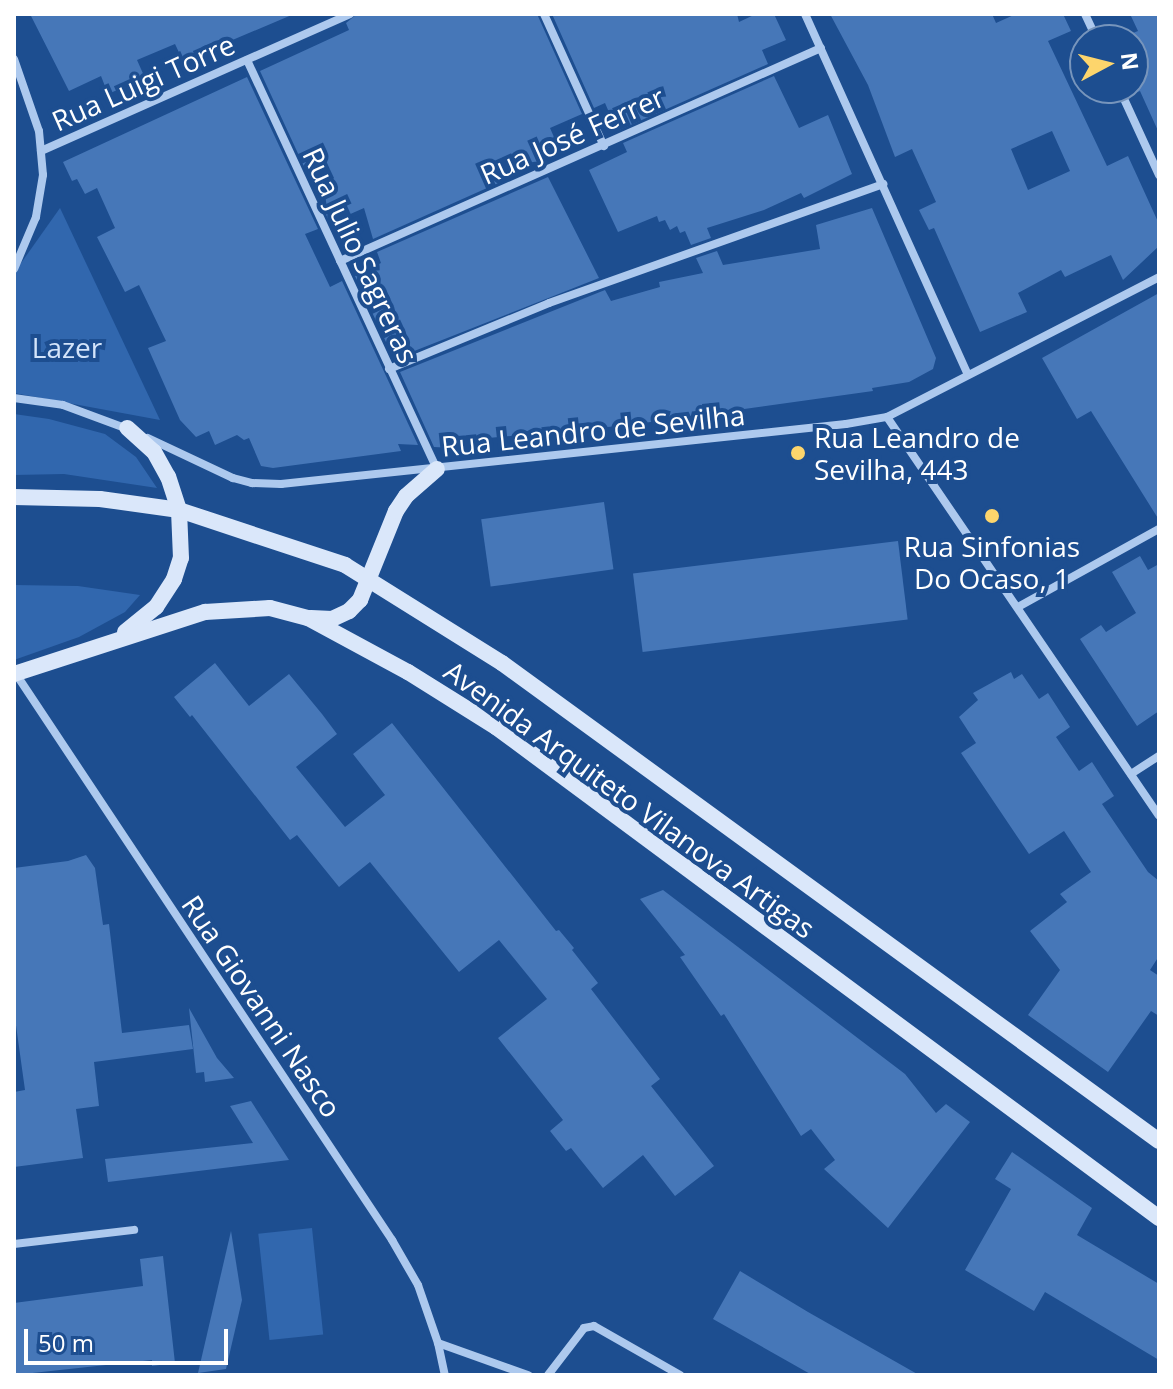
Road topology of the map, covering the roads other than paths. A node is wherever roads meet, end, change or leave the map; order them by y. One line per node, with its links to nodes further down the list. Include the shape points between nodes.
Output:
1 (350, 14): 6 (street, Rua Luigi Torre)
2 (544, 14): 8 (street)
3 (805, 14): 4 (street)
4 (821, 48): 8 (street, Rua José Ferrer); 11 (street)
5 (14, 59): 9 (street)
6 (247, 60): 9 (street, Rua Luigi Torre); 12 (street, Rua Julio Sagreras)
7 (1126, 104): 10 (street)
8 (604, 146): 12 (street, Rua José Ferrer)
9 (41, 151): 13 (street, via 36,217)
10 (1159, 175)
11 (883, 184): 15 (street); 16 (street)
12 (340, 261): 15 (street, Rua Julio Sagreras)
13 (14, 269)
14 (1159, 277): 16 (street, Rua Leandro de Sevilha)
15 (389, 369): 20 (street, Rua Julio Sagreras)
16 (968, 375): 18 (street, Rua Leandro de Sevilha)
17 (14, 398): 19 (street, Rua Leandro de Sevilha, via 63,405)
18 (887, 417): 20 (street, Rua Leandro de Sevilha); 25 (street)
19 (127, 428): 20 (street, Rua Leandro de Sevilha, via 216,472 252,483); 22 (main road, via 154,452)
20 (437, 469): 24 (main road, via 396,511)
21 (14, 497): 22 (main road, Avenida Arquiteto Vilanova Artigas, via 100,499)
22 (179, 510): 24 (main road, Avenida Arquiteto Vilanova Artigas, via 345,565); 27 (main road, via 181,558 174,579 156,607)
23 (1159, 529): 25 (street)
24 (369, 579): 26 (main road, via 349,611 332,619); 32 (main road, Avenida Arquiteto Vilanova Artigas, via 502,663)
25 (1018, 607): 30 (street)
26 (308, 618): 27 (main road, Avenida Arquiteto Vilanova Artigas, via 270,608 233,608 174,619); 33 (main road, Avenida Arquiteto Vilanova Artigas, via 496,727)
27 (115, 640): 28 (main road, Avenida Arquiteto Vilanova Artigas)
28 (15, 674): 36 (street, Rua Giovanni Nasco, via 392,1240 418,1285)
29 (1159, 756): 30 (street)
30 (1131, 774): 31 (street)
31 (1159, 815)
32 (1159, 1141)
33 (1159, 1218)
34 (134, 1230): 35 (street)
35 (14, 1244)
36 (438, 1343): 37 (street, Rua Giovanni Nasco); 38 (street)
37 (445, 1375)
38 (528, 1375)
39 (548, 1375): 40 (street, via 584,1328 594,1326)
40 (680, 1375)

